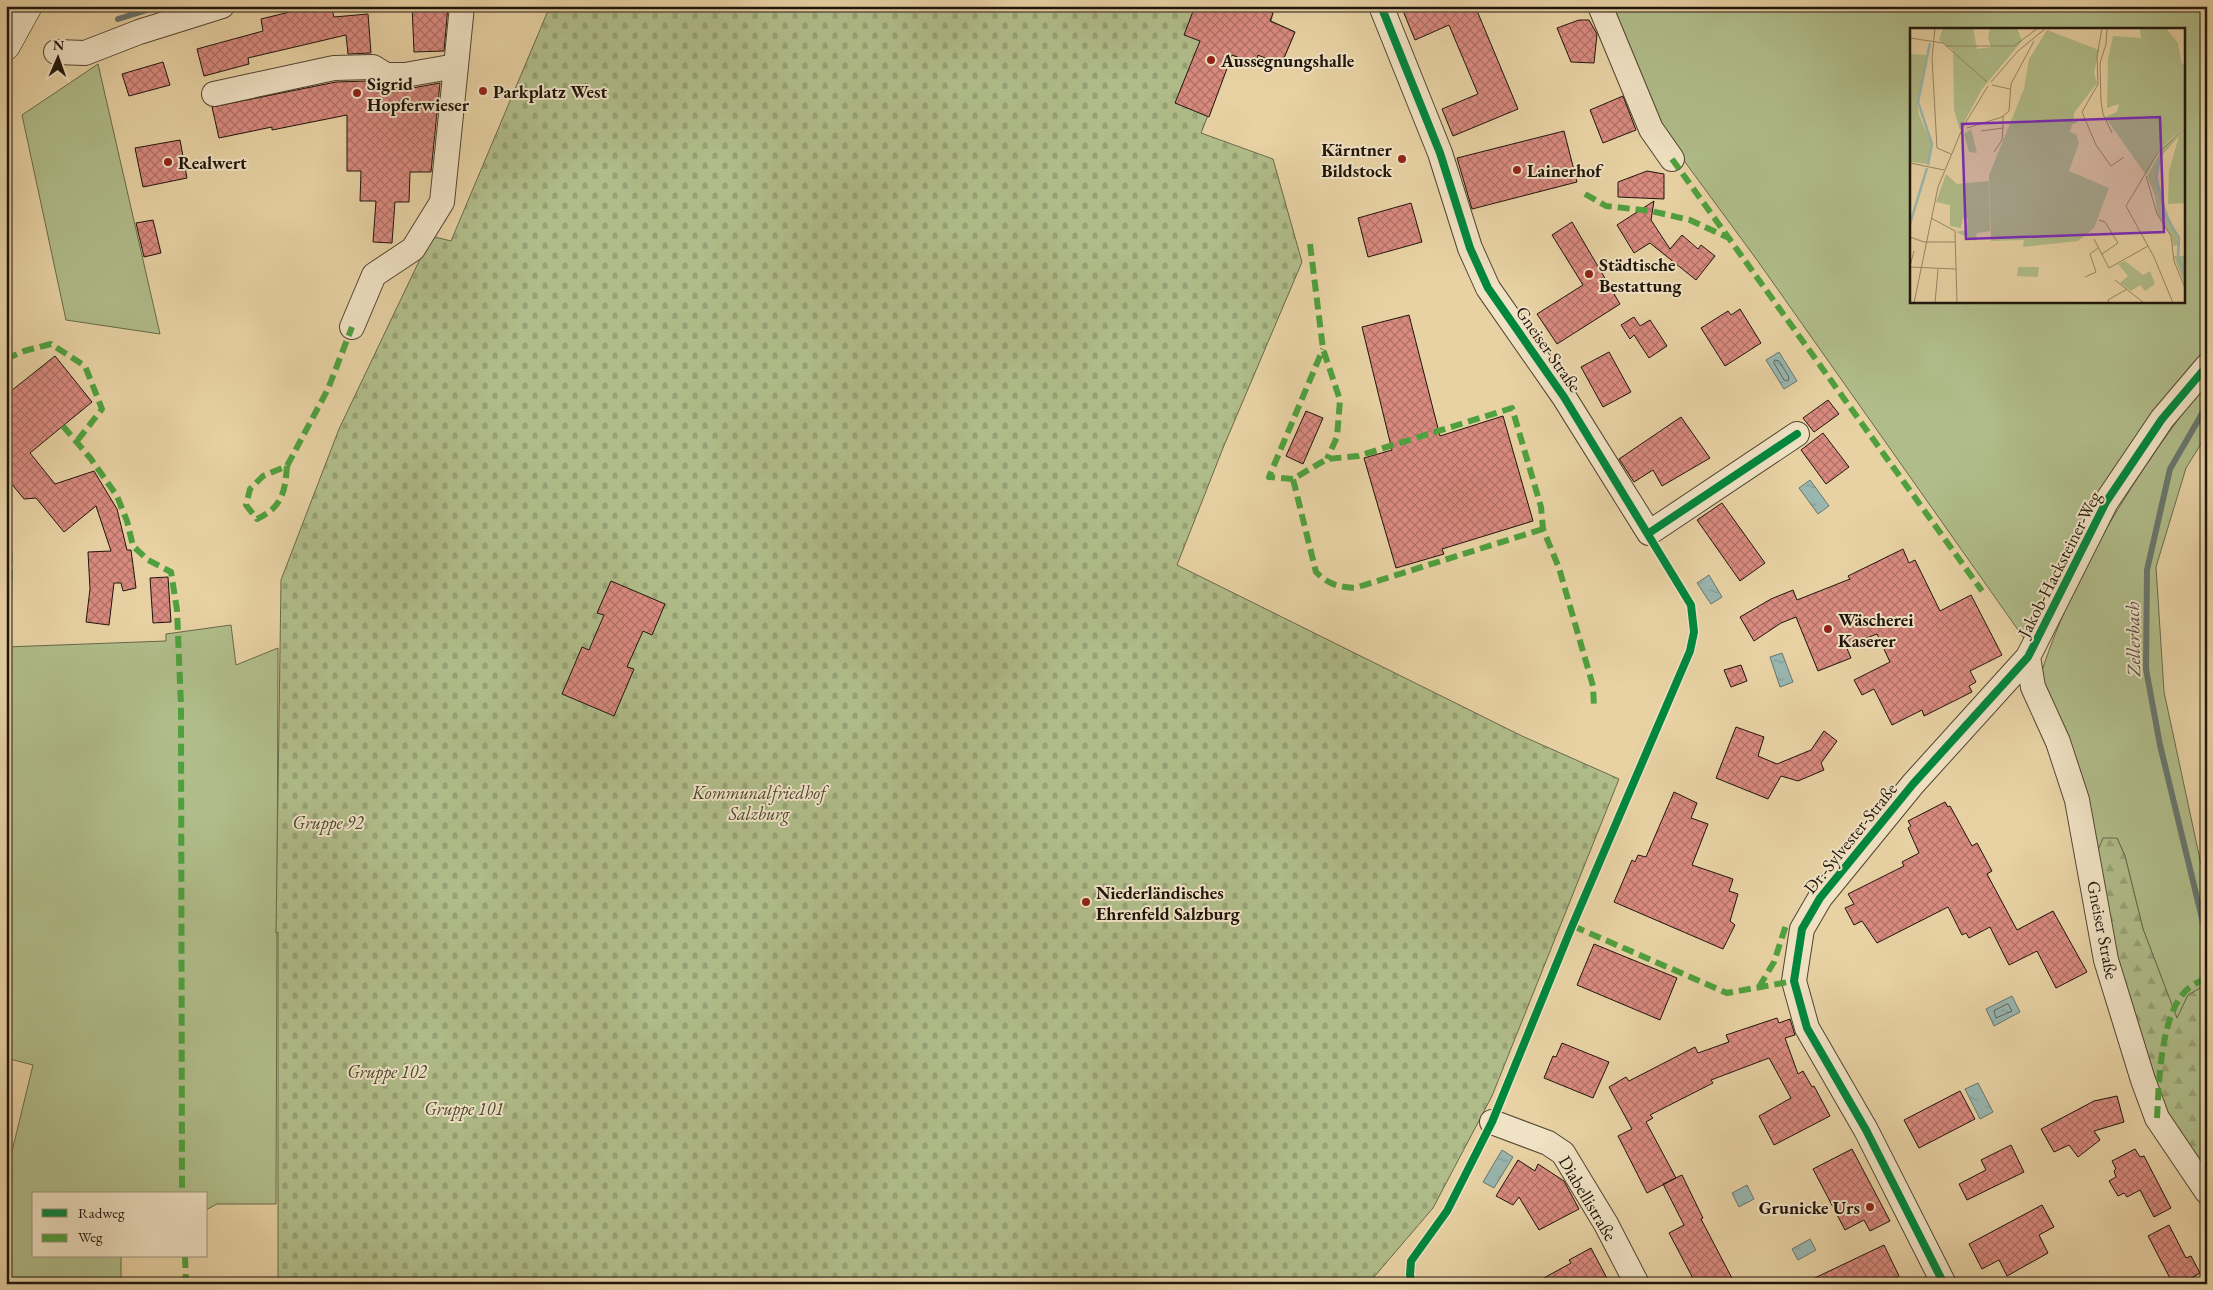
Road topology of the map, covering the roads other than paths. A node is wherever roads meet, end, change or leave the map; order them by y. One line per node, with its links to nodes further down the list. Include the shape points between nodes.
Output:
1 (28, 6): 6 (main road)
2 (222, 6): 7 (street, via 85,53)
3 (462, 6): 8 (street)
4 (1381, 6): 13 (street, Gneiser Straße, via 1440,153 1470,248 1488,288 1564,397 1649,533)
5 (1600, 6): 10 (street, via 1651,129)
6 (6, 46)
7 (56, 52)
8 (456, 66): 9 (street, via 386,75 373,67 334,68); 11 (street, via 442,202 413,249 374,275)
9 (214, 94)
10 (1672, 159)
11 (352, 327)
12 (2207, 366): 14 (street, Jakob-Hacksteiner-Weg, via 2162,419 2106,502)
13 (1797, 434)
14 (2028, 657): 16 (street, Gneiser Straße, via 2033,687 2058,742 2078,800 2106,960 2143,1080 2157,1118); 18 (street, Dr.-Sylvester-Straße, via 1913,784 1820,898 1802,929 1794,981 1807,1028 1866,1130)
15 (1492, 1122): 17 (street, Diabellistraße, via 1548,1143 1563,1153 1606,1224)
16 (2207, 1192)
17 (1637, 1284)
18 (1944, 1284)

